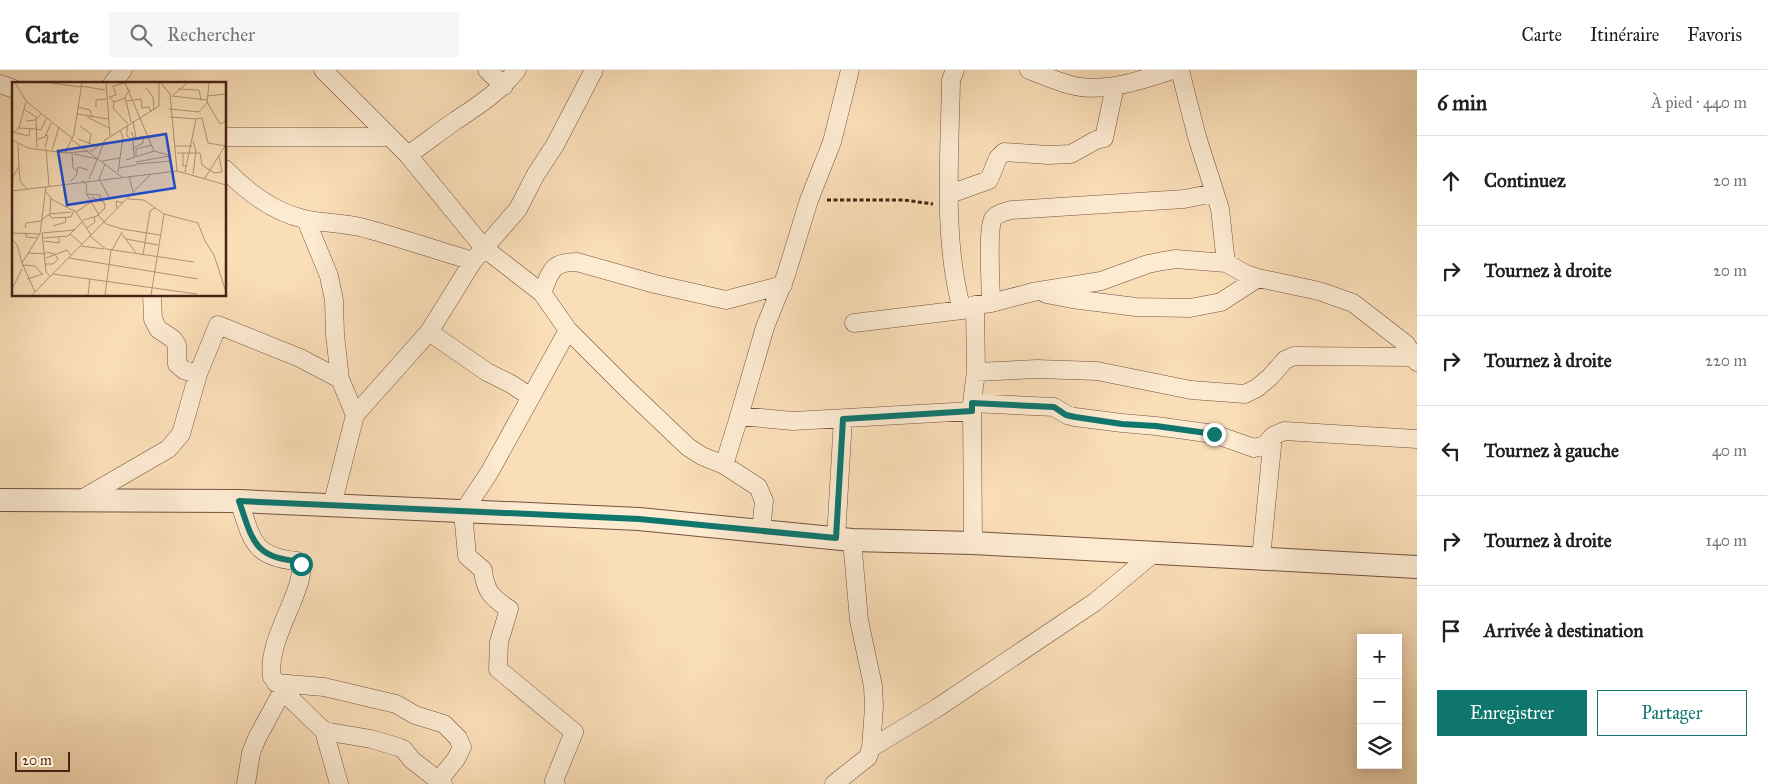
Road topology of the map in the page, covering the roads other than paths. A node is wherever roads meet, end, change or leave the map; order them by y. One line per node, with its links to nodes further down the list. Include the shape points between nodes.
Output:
1 (123, 70): 11 (street)
2 (323, 70): 17 (street)
3 (487, 70): 13 (street)
4 (517, 70): 13 (street)
5 (594, 70): 23 (street, via 518,209)
6 (850, 70): 26 (street, via 832,142 809,200)
7 (955, 70): 21 (street, via 951,80)
8 (1029, 70): 14 (street, via 1080,87)
9 (1173, 70): 14 (street)
10 (1180, 70): 20 (street)
11 (114, 82)
12 (0, 84): 15 (street)
13 (504, 86): 18 (street)
14 (1115, 86): 21 (street, via 1104,138 1071,154 1004,152 989,180)
15 (12, 88)
16 (226, 137): 17 (street)
17 (388, 137): 18 (street)
18 (408, 155): 23 (street)
19 (226, 170): 22 (street, via 247,190 280,211)
20 (1214, 193): 24 (street, via 1220,209); 30 (street, via 1184,199 1011,210 999,214 993,219)
21 (950, 200): 30 (street, via 952,259)
22 (306, 220): 23 (street, via 359,227); 37 (street, via 324,262 334,300)
23 (479, 254): 28 (street); 33 (street)
24 (1226, 263): 25 (street); 27 (street, via 1176,259 1148,264 1101,281)
25 (1258, 278): 27 (street, via 1221,302 1190,308 1136,307); 34 (street, via 1319,291 1353,303 1406,344)
26 (783, 285): 28 (street, via 726,300 577,262 566,262 558,264 550,272); 41 (street, via 765,327)
27 (1033, 292): 30 (street)
28 (542, 293): 32 (street)
29 (152, 296): 36 (street, via 153,319 158,329 177,345 177,364)
30 (976, 306): 31 (street); 35 (street)
31 (854, 323)
32 (568, 330): 38 (street); 45 (street, via 688,447)
33 (429, 332): 38 (street, via 487,372); 40 (street)
34 (1415, 360): 35 (street, via 1294,356 1245,394 1191,390 1097,371)
35 (976, 372): 39 (street)
36 (198, 374): 37 (street, via 218,325 300,358); 47 (street, via 181,434 168,449)
37 (340, 379): 40 (street)
38 (531, 397): 50 (street, via 489,473)
39 (972, 407): 42 (street); 43 (street, via 1054,407 1075,417 1214,434 1254,448 1264,445); 53 (street)
40 (355, 414): 49 (street)
41 (740, 416): 42 (street, via 793,421); 45 (street)
42 (843, 419): 52 (street)
43 (1273, 436): 44 (street, via 1284,431); 55 (street)
44 (1417, 439)
45 (724, 465): 51 (street, via 758,487 764,501)
46 (0, 500): 47 (street)
47 (80, 500): 48 (street)
48 (239, 501): 49 (street); 57 (street, via 252,540 263,553 297,561 302,567 274,653 271,672)
49 (332, 506): 50 (street)
50 (463, 512): 51 (street, via 639,519); 63 (street, via 467,556 483,570 484,583 494,599 509,609 499,642 498,669 574,732 554,781)
51 (761, 531): 52 (street)
52 (844, 539): 53 (street); 59 (street, via 873,686)
53 (973, 543): 54 (street)
54 (1154, 553): 55 (street); 59 (street, via 1095,602 937,708)
55 (1261, 558): 56 (street)
56 (1417, 567)
57 (280, 686): 58 (street); 60 (street, via 300,684 349,692 396,704 412,714 444,724 462,747); 61 (street, via 251,753)
58 (324, 731): 60 (street, via 398,747); 62 (street)
59 (871, 748): 64 (street, via 868,757)
60 (441, 782)
61 (246, 784)
62 (339, 784)
63 (556, 784)
64 (834, 784)

